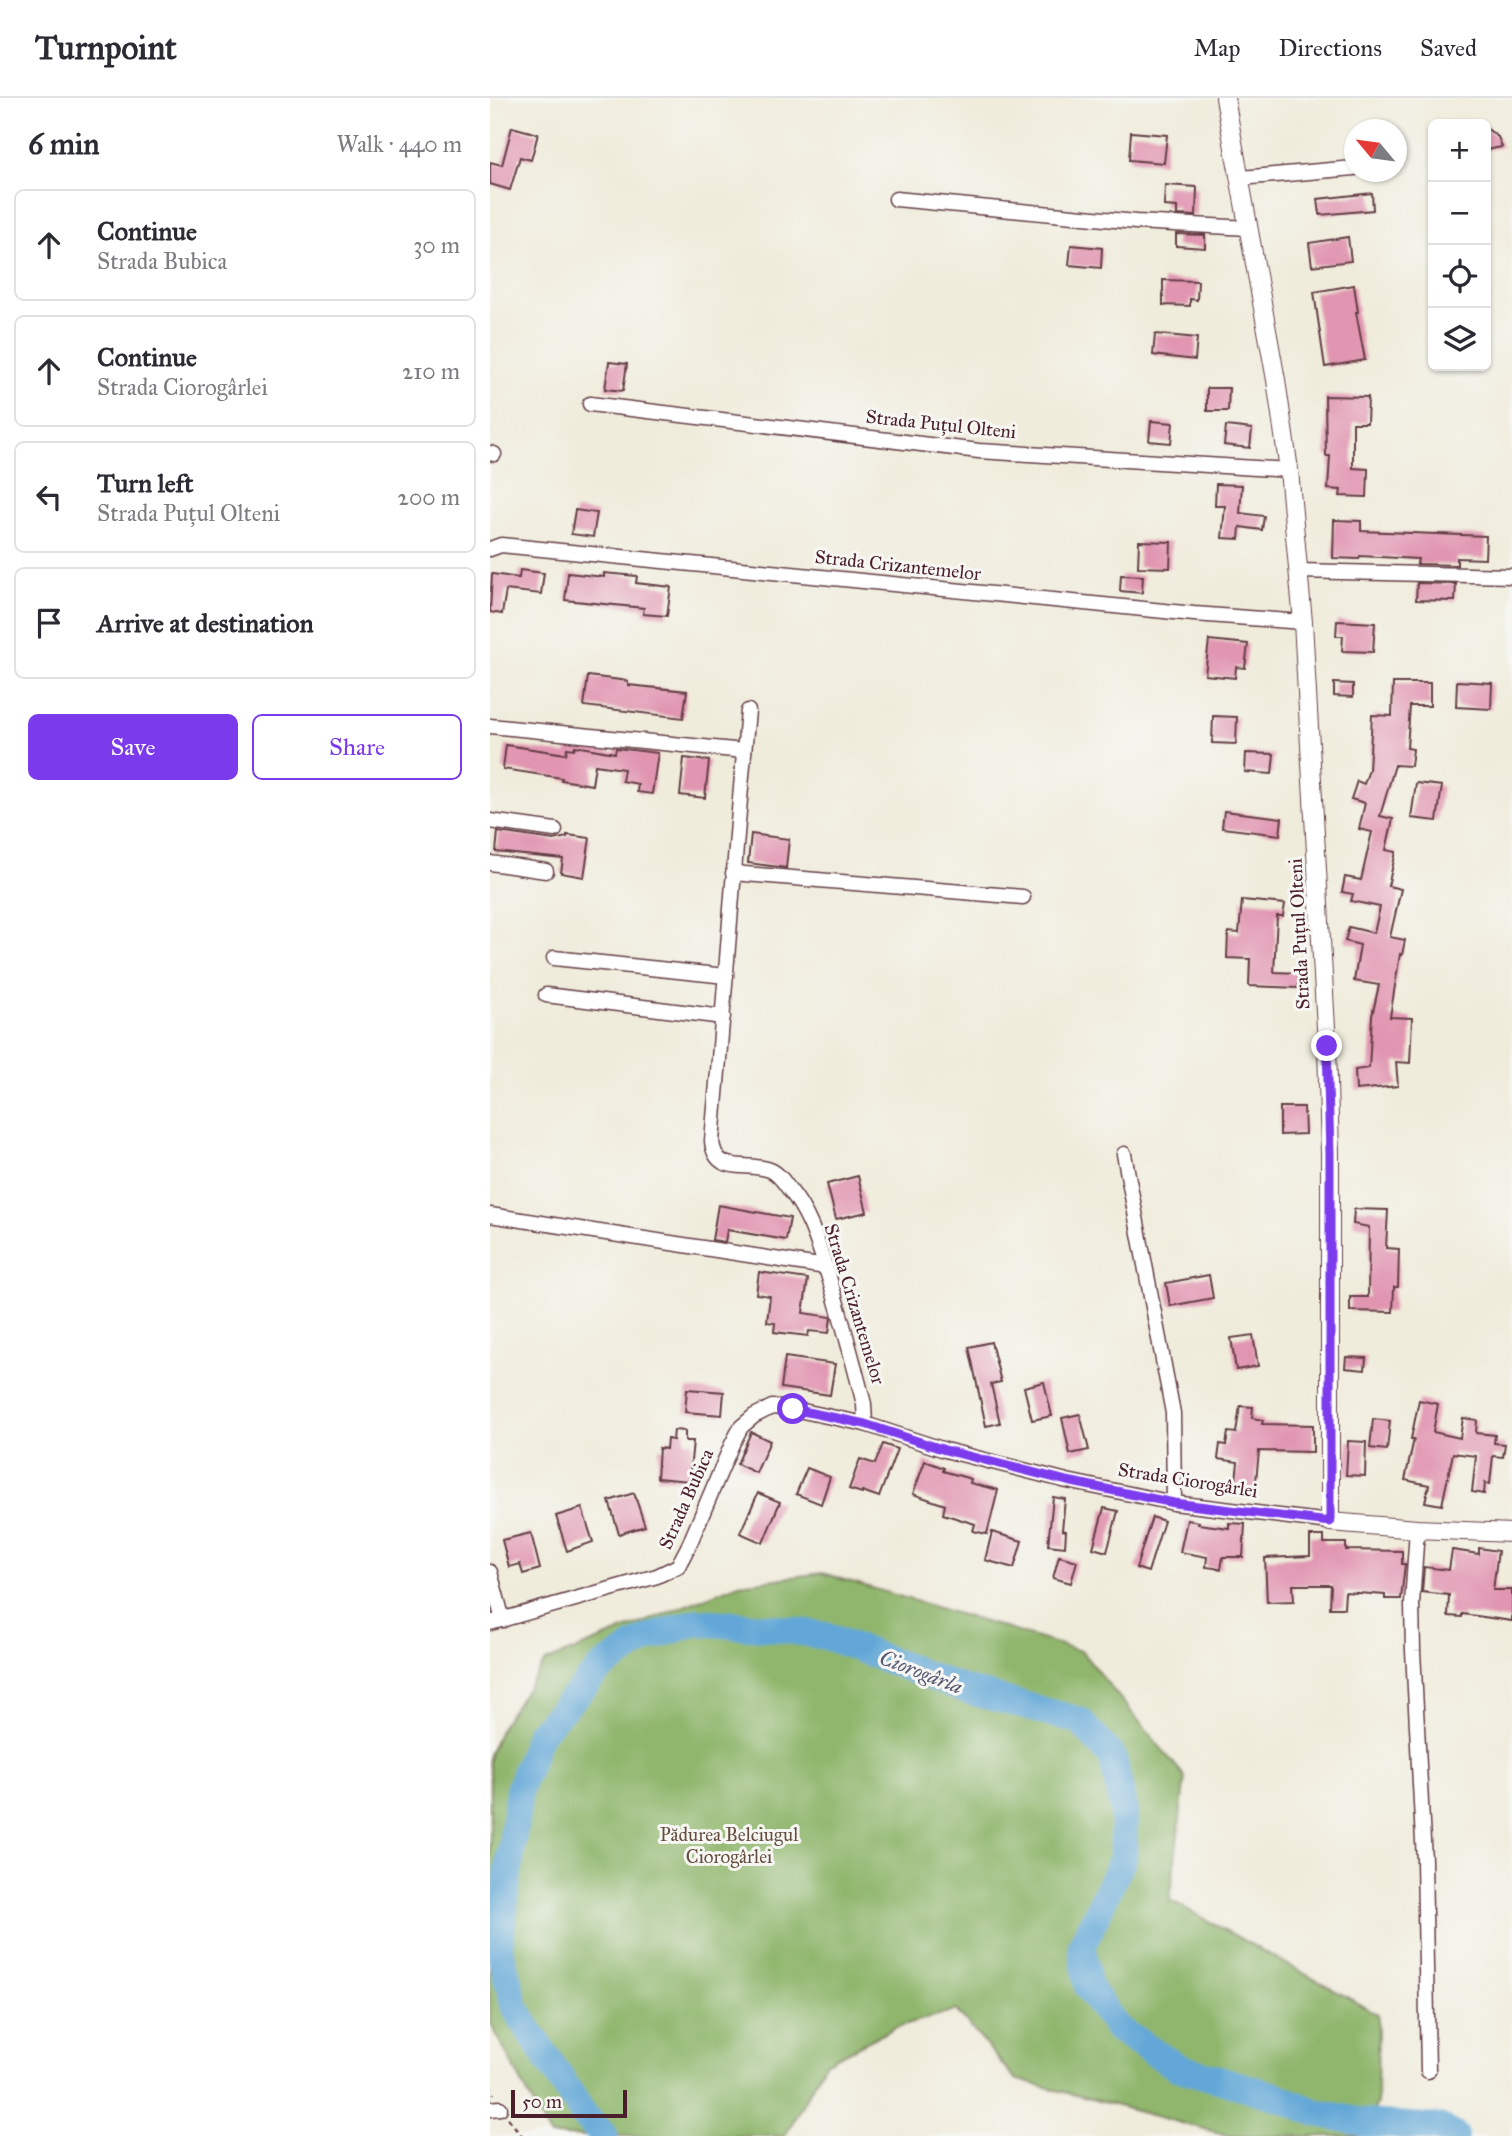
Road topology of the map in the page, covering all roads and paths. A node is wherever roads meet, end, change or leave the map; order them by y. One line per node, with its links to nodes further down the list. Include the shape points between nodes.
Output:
1 (1225, 98): 3 (street, Strada Puțul Olteni)
2 (1344, 170): 3 (street)
3 (1241, 178): 5 (street, Strada Puțul Olteni)
4 (896, 199): 5 (street)
5 (1249, 228): 7 (street, Strada Puțul Olteni)
6 (590, 404): 7 (street, Strada Puțul Olteni, via 979,450)
7 (1289, 470): 9 (street, Strada Puțul Olteni)
8 (490, 550): 11 (street, Strada Crizantemelor, via 501,545)
9 (1298, 571): 10 (street); 11 (street, Strada Puțul Olteni)
10 (1512, 576)
11 (1303, 622): 30 (street, Strada Puțul Olteni, via 1327,1046)
12 (748, 710): 14 (street, Strada Crizantemelor)
13 (490, 726): 14 (street)
14 (744, 751): 19 (street, Strada Crizantemelor)
15 (490, 821): 16 (street)
16 (555, 830)
17 (490, 863): 18 (street)
18 (546, 871)
19 (733, 873): 20 (street); 22 (street, Strada Crizantemelor)
20 (1023, 897)
21 (554, 958): 22 (street)
22 (726, 976): 24 (street, Strada Crizantemelor)
23 (546, 995): 24 (street)
24 (723, 1017): 27 (street, Strada Crizantemelor, via 713,1152 723,1163 776,1174 805,1209)
25 (1125, 1154): 29 (street, via 1173,1413)
26 (490, 1215): 27 (street)
27 (826, 1267): 28 (street, Strada Crizantemelor, via 864,1404)
28 (865, 1424): 29 (street, Strada Ciorogârlei, via 969,1456); 34 (street, Strada Bubica, via 793,1409 772,1408 754,1416 732,1444 678,1566)
29 (1174, 1503): 30 (street, Strada Ciorogârlei)
30 (1330, 1522): 31 (street, Strada Ciorogârlei)
31 (1417, 1529): 32 (street, Strada Ciorogârlei); 35 (street, via 1412,1604 1424,1860)
32 (1512, 1533)
33 (490, 1572): 34 (street)
34 (496, 1622)
35 (1427, 2071)

